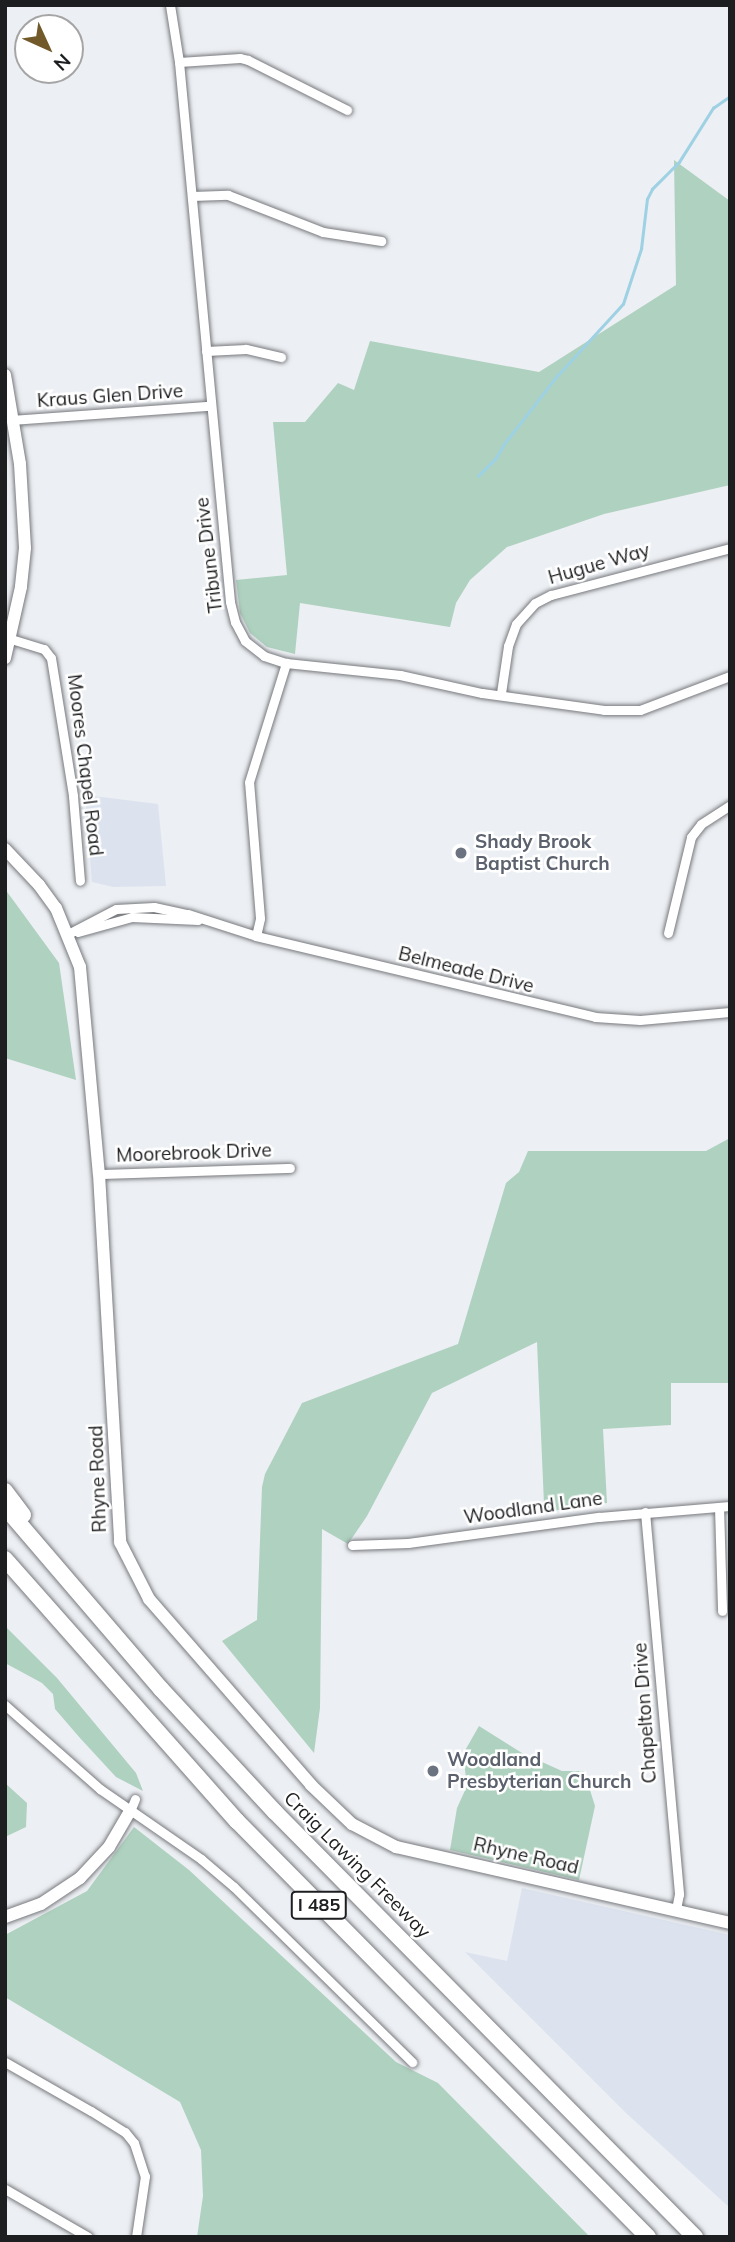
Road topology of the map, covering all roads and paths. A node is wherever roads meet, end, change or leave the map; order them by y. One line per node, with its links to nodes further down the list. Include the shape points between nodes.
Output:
1 (170, 5): 2 (street, Tribune Drive)
2 (179, 62): 3 (street, via 248,60); 4 (street, Tribune Drive)
3 (347, 110)
4 (192, 196): 5 (street, via 228,195 323,232); 6 (street, Tribune Drive)
5 (381, 241)
6 (206, 351): 7 (street, via 246,349); 9 (street, Tribune Drive)
7 (281, 357)
8 (5, 376): 10 (street)
9 (209, 406): 10 (street, Kraus Glen Drive); 14 (street, Tribune Drive, via 232,614 254,650)
10 (12, 420): 12 (street, via 20,464 25,548)
11 (730, 548): 16 (street, Hugue Way, via 535,603 516,624)
12 (11, 639): 13 (street); 19 (street, Moores Chapel Road, via 44,649 51,658 73,796)
13 (5, 657)
14 (286, 663): 16 (street, Tribune Drive, via 400,675); 22 (street, via 249,782 260,918)
15 (730, 676): 16 (street, Tribune Drive, via 632,711)
16 (501, 694)
17 (730, 805): 20 (street, via 701,824 691,837)
18 (5, 849): 21 (street, Rhyne Road, via 39,885)
19 (80, 881)
20 (668, 933)
21 (68, 934): 22 (street, Belmeade Drive, via 97,917 133,907 177,912); 25 (street, Rhyne Road, via 80,967)
22 (256, 936): 23 (street, Belmeade Drive, via 595,1017 640,1020)
23 (730, 1012)
24 (290, 1168): 25 (street, Moorebrook Drive)
25 (99, 1174): 39 (street, Rhyne Road, via 120,1542 149,1599 311,1785 352,1824 396,1847)
26 (5, 1491): 34 (highway)
27 (730, 1506): 29 (street, Woodland Lane)
28 (5, 1507): 34 (highway, Craig Lawing Freeway / I 485)
29 (719, 1507): 30 (street, Woodland Lane); 35 (street)
30 (645, 1512): 31 (street, Woodland Lane, via 408,1543); 39 (street, Chapelton Drive, via 679,1894)
31 (352, 1545)
32 (5, 1559): 36 (highway, I 485)
33 (5, 1570): 36 (highway)
34 (77, 1592): 48 (highway, Craig Lawing Freeway / I 485, via 283,1821)
35 (722, 1611)
36 (74, 1640): 47 (highway, I 485, via 237,1821)
37 (5, 1705): 38 (street)
38 (132, 1805): 40 (street, via 109,1847 80,1878 41,1904); 43 (street, via 234,1886)
39 (676, 1910): 41 (street, Rhyne Road)
40 (5, 1917)
41 (730, 1923)
42 (5, 2062): 46 (street, via 125,2132 134,2143 145,2176)
43 (412, 2062)
44 (5, 2189): 45 (street)
45 (88, 2237)
46 (136, 2237)
47 (648, 2237)
48 (695, 2237)

